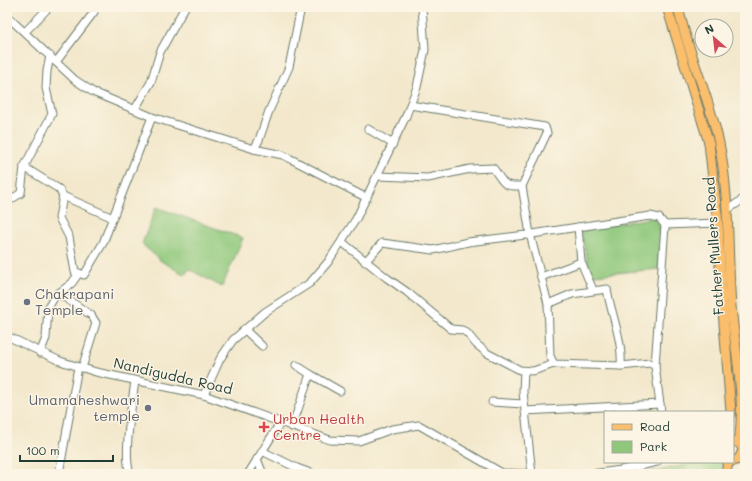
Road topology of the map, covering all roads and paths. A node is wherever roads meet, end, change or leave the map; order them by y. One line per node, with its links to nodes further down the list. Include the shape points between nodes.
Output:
1 (49, 7): 9 (street)
2 (186, 7): 12 (street, via 160,52 151,82)
3 (301, 7): 16 (street, via 289,67)
4 (422, 7): 11 (street, via 425,50 418,84)
5 (667, 7): 26 (main road, via 709,143)
6 (678, 7): 24 (main road, Father Mullers Road, via 683,33 719,143)
7 (94, 12): 10 (street)
8 (7, 16): 9 (street)
9 (25, 32): 10 (street)
10 (53, 59): 12 (street, via 75,80 93,92); 17 (street, via 47,70 46,88 52,114)
11 (410, 105): 15 (street); 19 (street, via 545,127 547,133)
12 (134, 109): 13 (street)
13 (152, 117): 16 (street); 25 (street)
14 (368, 129): 15 (street)
15 (393, 144): 18 (street)
16 (254, 149): 21 (street, via 283,155)
17 (24, 167): 20 (street, via 59,189); 23 (street, via 21,193)
18 (378, 176): 19 (street, via 428,178 470,169 493,168 503,183 509,187); 21 (street)
19 (522, 186): 29 (street)
20 (62, 196): 25 (street); 33 (street, via 59,218 69,238 75,272)
21 (367, 198): 30 (street)
22 (745, 198): 24 (street)
23 (7, 202)
24 (728, 210): 59 (main road, Father Mullers Road, via 731,305 741,416)
25 (113, 218): 33 (street, via 103,244 84,275)
26 (718, 224): 27 (street); 56 (main road, via 720,286)
27 (665, 225): 28 (street, via 659,218 650,216); 45 (street)
28 (578, 227): 29 (street); 32 (street)
29 (530, 234): 31 (street, via 468,242 433,250 382,243); 34 (street)
30 (342, 242): 31 (street); 38 (street, via 310,283)
31 (365, 262): 47 (street, via 407,292 451,329 462,330 487,353)
32 (581, 262): 34 (street); 35 (street)
33 (79, 273): 36 (street, via 72,283)
34 (541, 278): 37 (street)
35 (593, 290): 37 (street, via 572,294); 44 (street, via 607,289 620,347)
36 (58, 293): 41 (street, via 48,308 46,338); 46 (street, via 91,315 96,323)
37 (548, 304): 42 (street, via 550,356)
38 (244, 329): 40 (street); 51 (street, via 220,359)
39 (7, 336): 41 (street, Nandigudda Road)
40 (262, 346)
41 (40, 353): 46 (street, Nandigudda Road)
42 (554, 364): 44 (street); 47 (street, via 533,371)
43 (296, 366): 48 (street)
44 (621, 366): 45 (street, via 650,363)
45 (655, 366): 53 (street)
46 (80, 367): 49 (street, Nandigudda Road); 66 (street)
47 (524, 371): 54 (street)
48 (310, 374): 50 (street); 58 (street)
49 (135, 381): 51 (street, Nandigudda Road); 67 (street, via 129,438)
50 (340, 391)
51 (204, 395): 57 (street, Nandigudda Road)
52 (492, 402): 54 (street)
53 (660, 404): 54 (street); 55 (street)
54 (525, 408): 72 (street)
55 (661, 411)
56 (731, 411)
57 (280, 423): 58 (street, Nandigudda Road); 60 (street)
58 (292, 427): 65 (street, Nandigudda Road, via 330,440 345,442 359,441 392,429 419,425)
59 (736, 441): 62 (main road, Father Mullers Road, via 744,450)
60 (262, 451): 61 (street); 70 (street)
61 (257, 459): 68 (street); 69 (street)
62 (740, 459)
63 (652, 463): 73 (street)
64 (728, 463): 74 (main road)
65 (489, 466): 71 (street); 72 (street, Nandigudda Road, via 502,473)
66 (58, 474)
67 (130, 474)
68 (248, 474)
69 (263, 474)
70 (313, 474)
71 (492, 474)
72 (534, 474)
73 (592, 474)
74 (726, 474)

